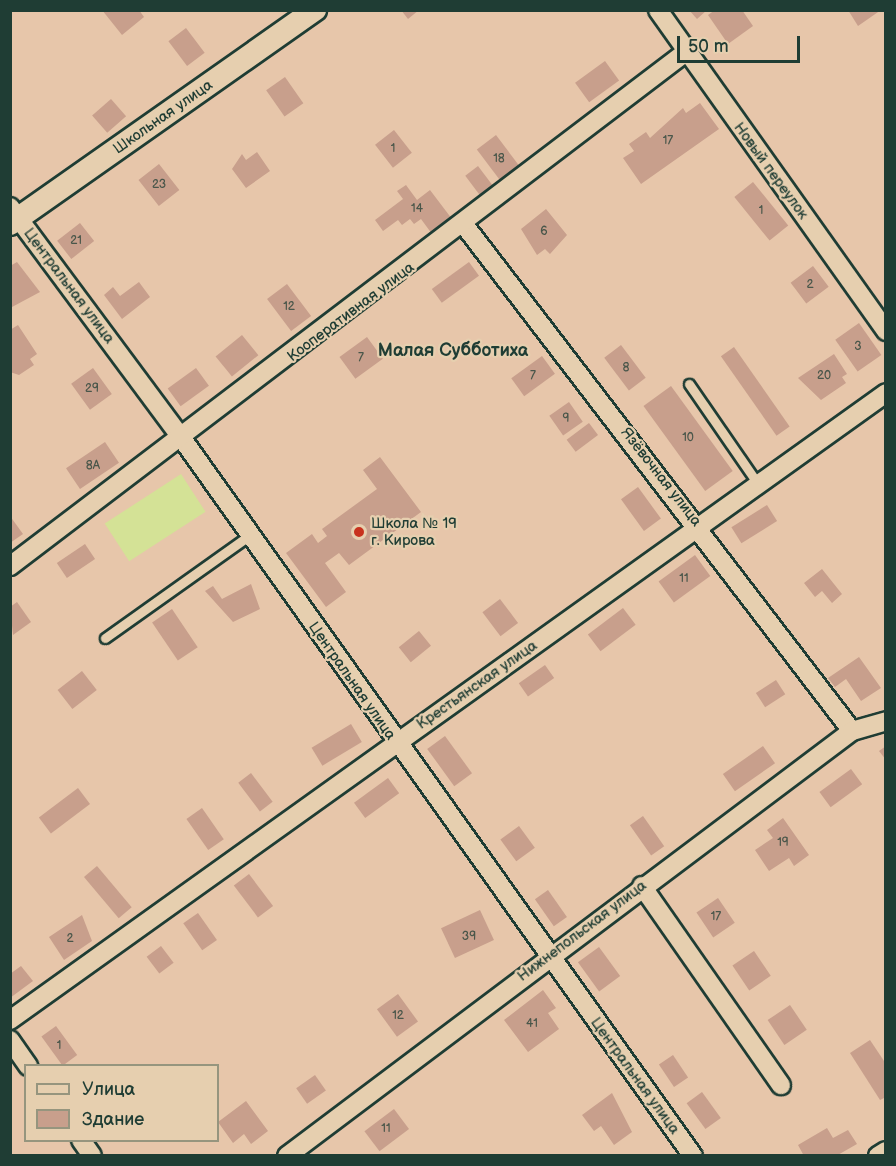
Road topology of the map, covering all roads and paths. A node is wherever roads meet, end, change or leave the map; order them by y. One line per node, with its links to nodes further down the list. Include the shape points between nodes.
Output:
1 (315, 10): 4 (street, Школьная улица)
2 (658, 10): 3 (street, Новый переулок)
3 (686, 52): 5 (street, Кооперативная улица); 6 (street, Новый переулок)
4 (13, 217): 9 (street, Центральная улица)
5 (465, 226): 9 (street, Кооперативная улица); 11 (street, Язёвочная улица)
6 (885, 331)
7 (689, 384): 10 (lane)
8 (885, 393): 10 (street, Крестьянская улица)
9 (183, 440): 12 (street, Центральная улица); 13 (street, Кооперативная улица)
10 (758, 484): 11 (street, Крестьянская улица)
11 (700, 526): 16 (street, Язёвочная улица); 17 (street, Крестьянская улица)
12 (250, 535): 14 (lane); 17 (street, Центральная улица)
13 (10, 566)
14 (105, 638)
15 (885, 721): 16 (street, Нижнепольская улица)
16 (852, 731): 18 (street, Нижнепольская улица)
17 (394, 743): 19 (street, Центральная улица); 20 (street, Крестьянская улица)
18 (642, 886): 19 (street, Нижнепольская улица); 23 (street)
19 (547, 957): 27 (street, Нижнепольская улица); 28 (street, Центральная улица)
20 (10, 1020)
21 (10, 1040): 22 (street)
22 (27, 1064)
23 (781, 1085)
24 (82, 1142): 26 (street)
25 (885, 1151): 29 (street)
26 (92, 1155)
27 (287, 1155)
28 (693, 1155)
29 (878, 1155)

